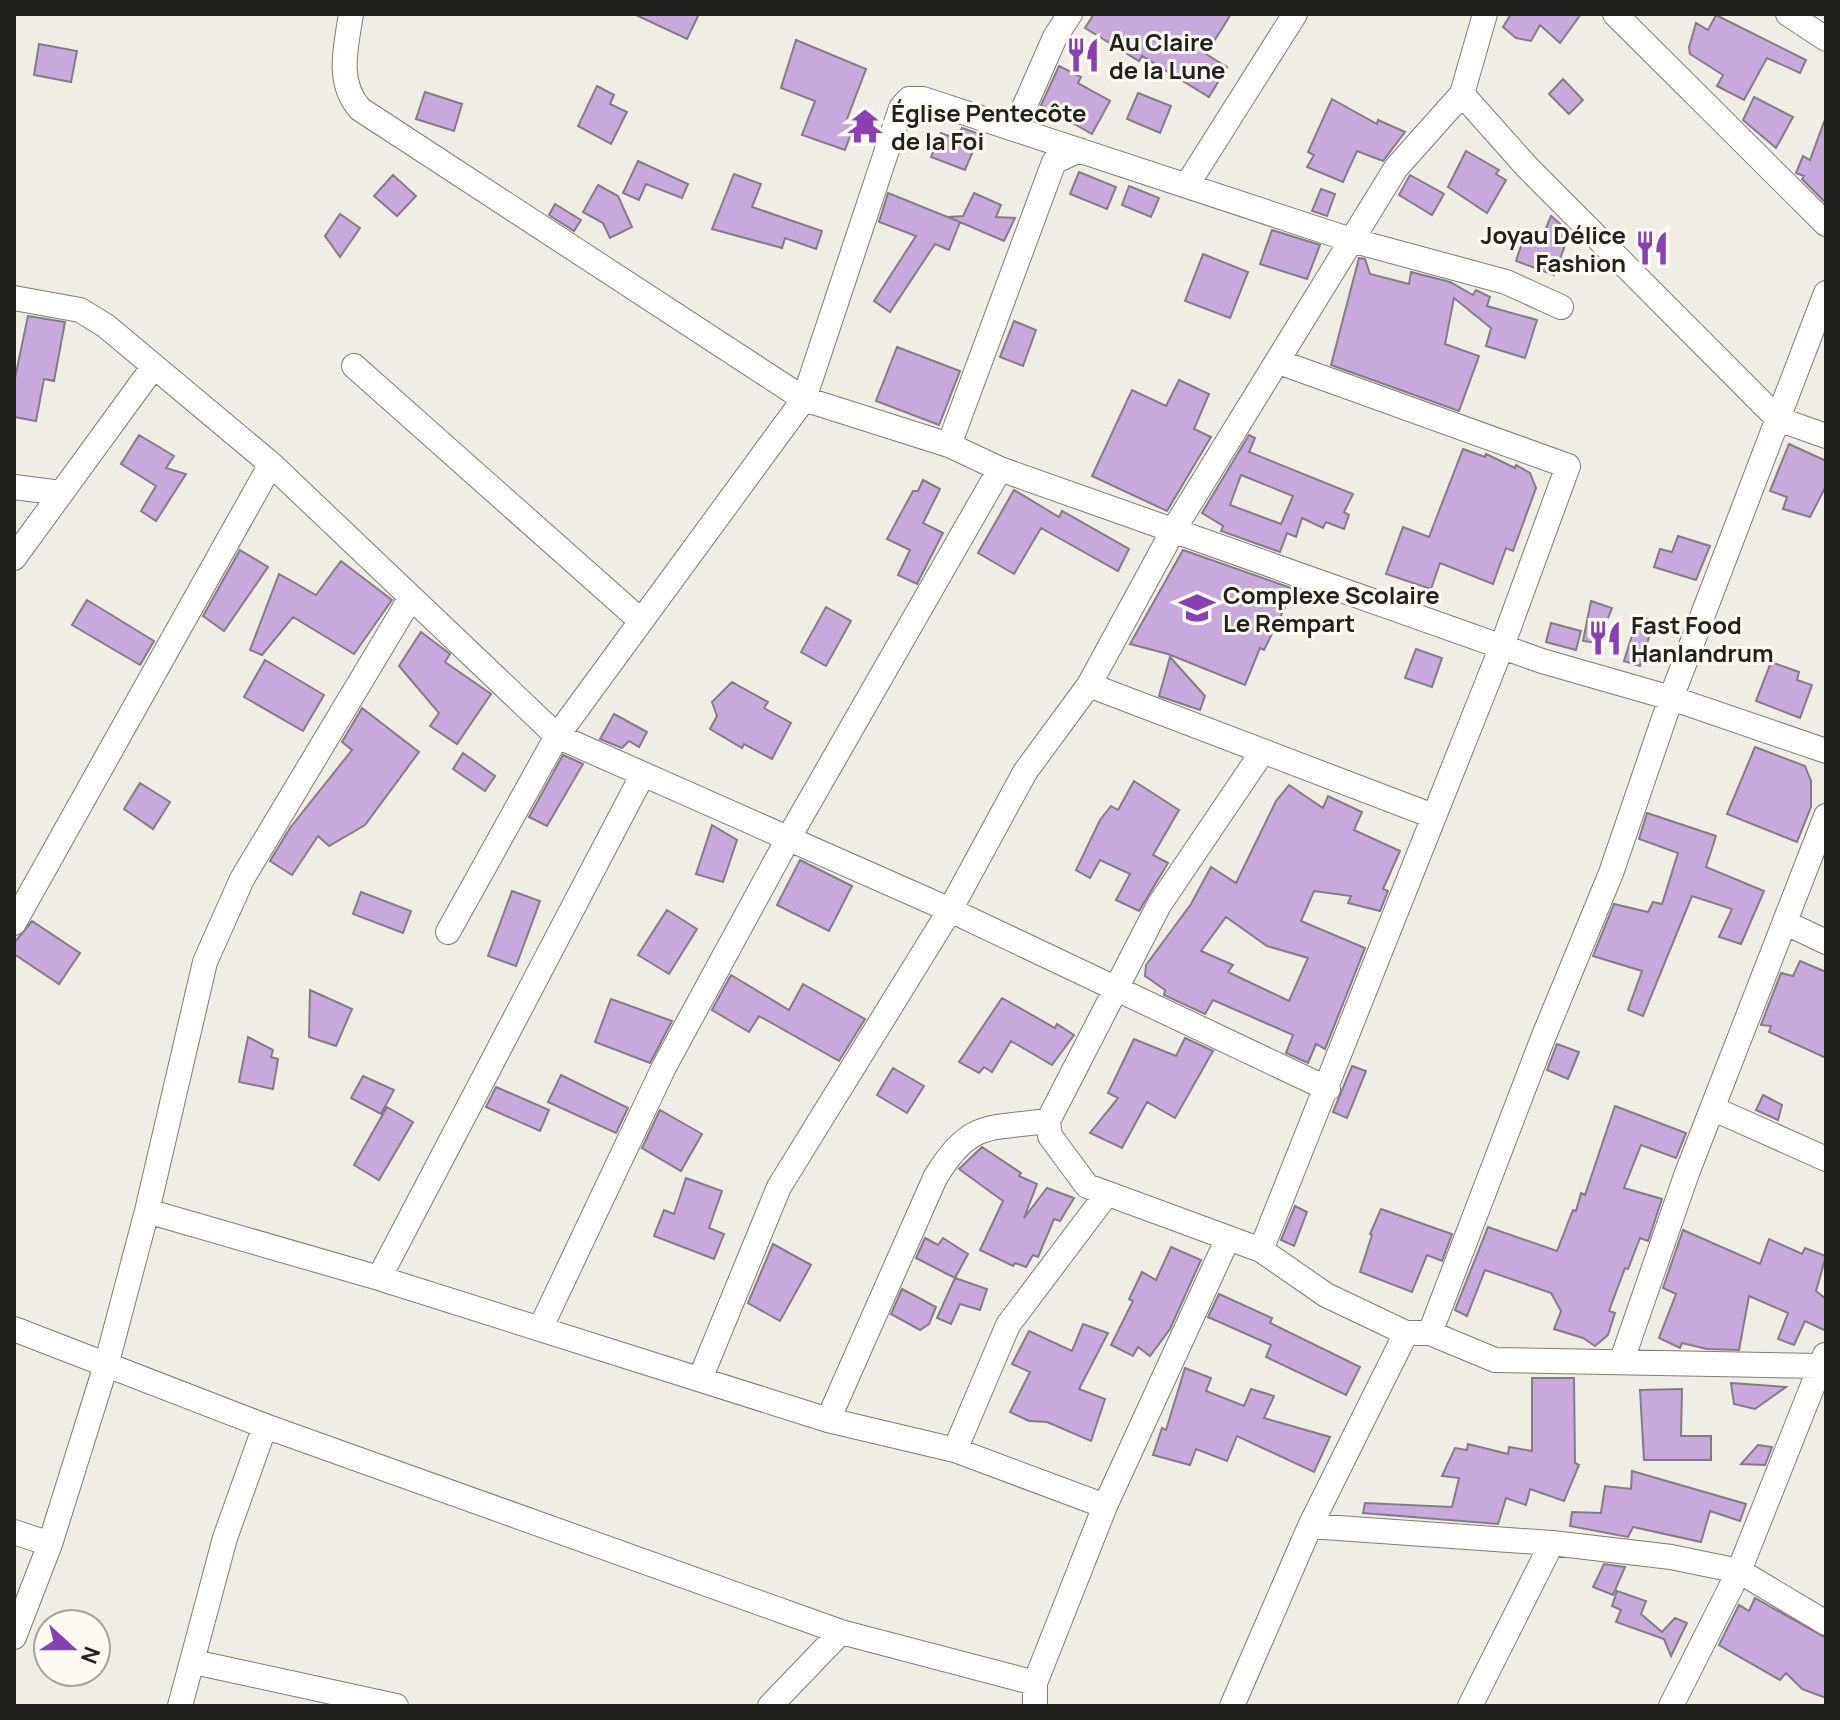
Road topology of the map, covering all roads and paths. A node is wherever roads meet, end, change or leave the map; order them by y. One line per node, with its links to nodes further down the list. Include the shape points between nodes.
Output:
1 (351, 14): 20 (street, via 345,84 360,109)
2 (1070, 14): 9 (street)
3 (1295, 14): 11 (street)
4 (1485, 14): 8 (street)
5 (1615, 14): 12 (street)
6 (1788, 14): 7 (street)
7 (1826, 39)
8 (1462, 94): 13 (street, via 1396,168); 21 (street, via 1527,167)
9 (1015, 128): 10 (street); 20 (street, via 923,99 909,99 901,108)
10 (1079, 150): 11 (street); 23 (street, via 1054,162)
11 (1187, 185): 13 (street)
12 (1826, 224)
13 (1351, 240): 16 (street, via 1506,282); 17 (street)
14 (1826, 293): 21 (street)
15 (14, 298): 18 (street, via 80,310)
16 (1561, 307)
17 (1279, 362): 28 (street); 32 (street, via 1568,466)
18 (154, 366): 24 (street); 27 (street)
19 (354, 366): 31 (street)
20 (804, 399): 23 (street); 31 (street)
21 (1778, 419): 22 (street); 34 (street)
22 (1826, 436)
23 (949, 445): 25 (street)
24 (271, 464): 30 (street); 43 (street)
25 (1000, 469): 28 (street); 41 (street)
26 (14, 487): 27 (street)
27 (61, 493): 29 (street)
28 (1174, 529): 32 (street); 33 (street)
29 (14, 558)
30 (410, 599): 35 (street); 53 (street, via 242,879 205,962)
31 (640, 620): 35 (street)
32 (1502, 646): 34 (street); 39 (street)
33 (1089, 685): 36 (street); 42 (street, via 1025,772)
34 (1671, 698): 37 (street); 59 (street, via 1611,873)
35 (557, 736): 38 (street); 45 (street)
36 (1263, 751): 39 (street); 47 (street, via 1159,905)
37 (1826, 751)
38 (643, 774): 41 (street); 56 (street)
39 (1433, 816): 48 (street)
40 (1826, 816): 44 (street)
41 (788, 839): 42 (street); 58 (street, via 664,1067)
42 (950, 910): 47 (street); 63 (street, via 779,1187)
43 (14, 923)
44 (1786, 923): 46 (street); 49 (street)
45 (448, 932)
46 (1826, 942)
47 (1113, 989): 48 (street); 50 (street)
48 (1328, 1089): 55 (street)
49 (1714, 1109): 51 (street); 61 (street)
50 (1048, 1121): 52 (street, via 1050,1136 1087,1186); 64 (street, via 985,1129 954,1147 935,1178)
51 (1826, 1159)
52 (1106, 1195): 54 (street); 66 (street, via 1008,1325)
53 (147, 1211): 56 (street); 62 (street)
54 (1228, 1238): 55 (street); 67 (street)
55 (1261, 1250): 59 (street, via 1326,1295)
56 (379, 1278): 58 (street)
57 (14, 1329): 62 (street)
58 (540, 1329): 63 (street)
59 (1418, 1333): 61 (street, via 1495,1360); 68 (street)
60 (1823, 1359): 61 (street); 72 (street)
61 (1622, 1360)
62 (107, 1362): 65 (street); 71 (street)
63 (700, 1379): 64 (street)
64 (828, 1420): 66 (street)
65 (265, 1426): 74 (street); 76 (street, via 225,1538)
66 (955, 1450): 67 (street)
67 (1105, 1506): 77 (street)
68 (1310, 1526): 70 (street); 81 (street)
69 (14, 1532): 71 (street)
70 (1552, 1543): 72 (street); 82 (street)
71 (50, 1544): 75 (street)
72 (1739, 1571): 73 (street); 83 (street)
73 (1826, 1623)
74 (841, 1632): 77 (street); 80 (street)
75 (14, 1637)
76 (194, 1662): 78 (street); 79 (street)
77 (1035, 1694)
78 (387, 1705)
79 (180, 1706)
80 (770, 1706)
81 (1232, 1706)
82 (1470, 1706)
83 (1672, 1706)

